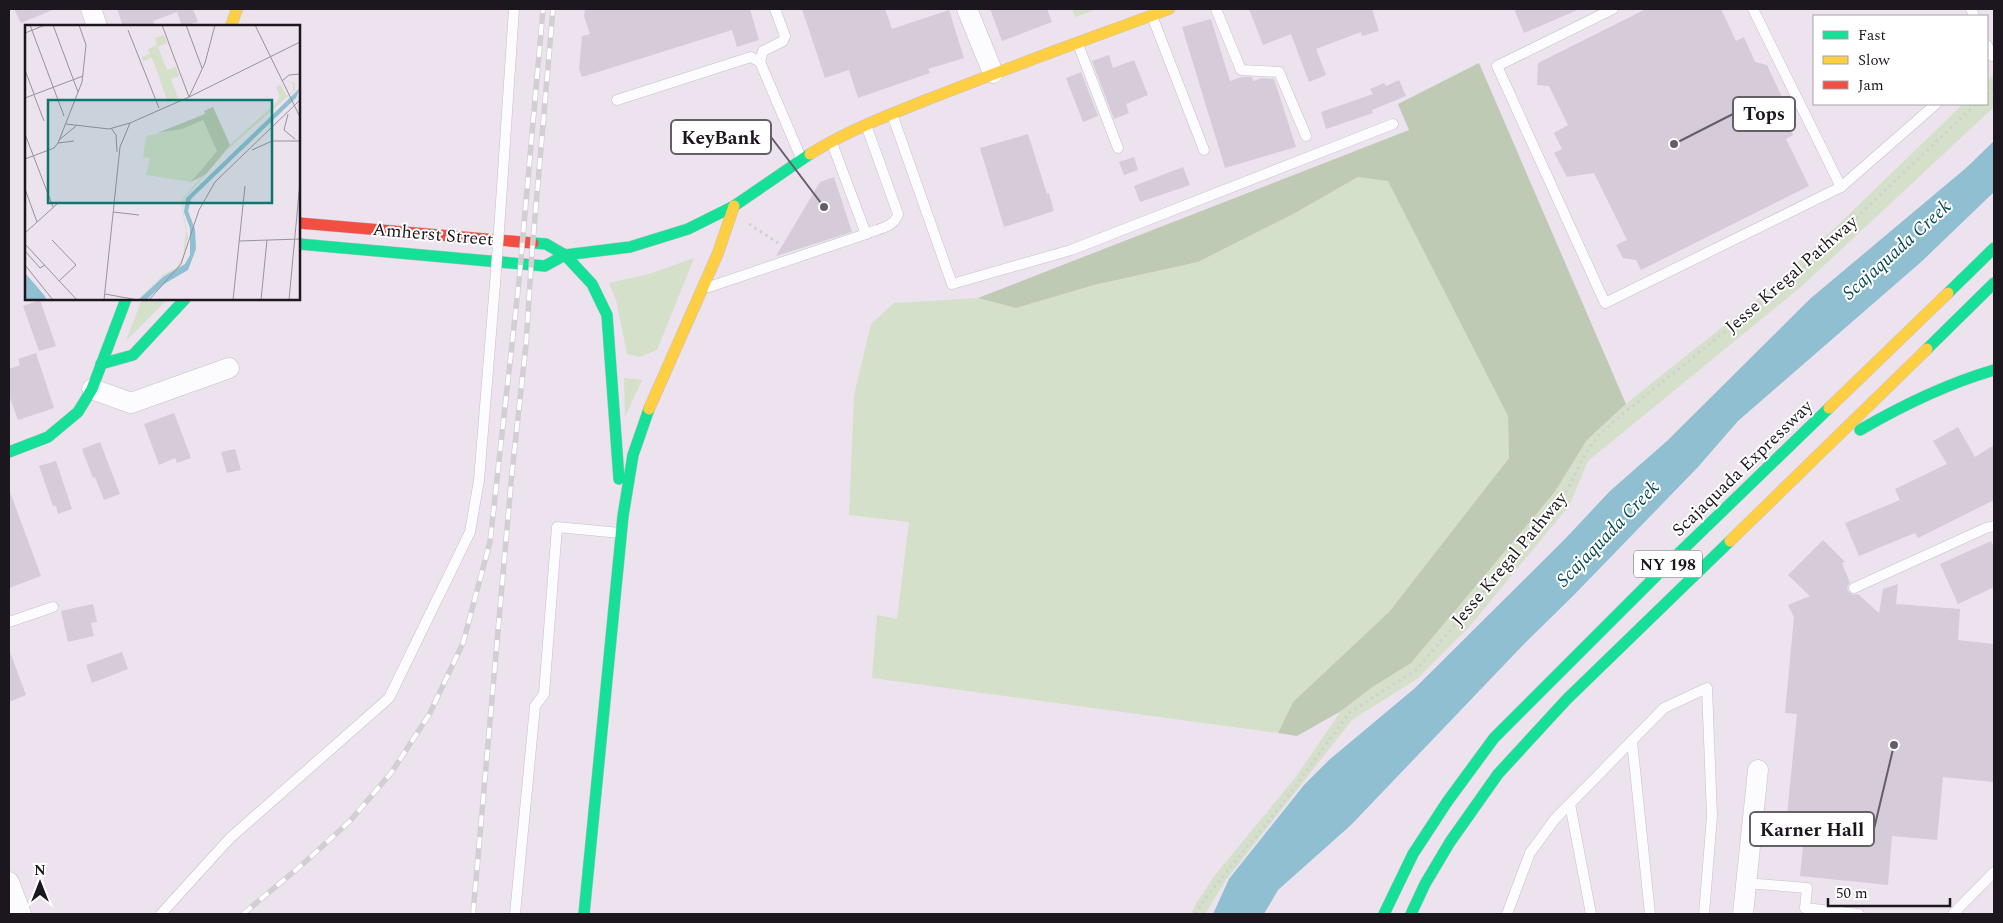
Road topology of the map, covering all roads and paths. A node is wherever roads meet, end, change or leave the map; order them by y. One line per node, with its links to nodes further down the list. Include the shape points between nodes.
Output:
1 (91, 9): 11 (street)
2 (237, 9): 12 (main road)
3 (514, 9): 61 (lane, bridge, via 479,480 470,532 389,698 230,838)
4 (775, 9): 14 (lane, via 784,41 763,51)
5 (967, 9): 15 (street)
6 (1169, 9): 10 (main road, Amherst Street)
7 (1216, 9): 22 (lane, via 1241,70 1279,72)
8 (1613, 9): 27 (lane, via 1497,66 1605,303)
9 (1753, 9): 27 (lane)
10 (1152, 15): 13 (main road, Amherst Street); 25 (lane)
11 (97, 25)
12 (230, 25)
13 (1078, 43): 15 (main road, Amherst Street); 24 (lane)
14 (760, 62): 16 (lane, via 751,57); 26 (lane)
15 (993, 73): 19 (main road, Amherst Street)
16 (617, 100)
17 (1935, 105): 27 (lane)
18 (1975, 105): 64 (path, Jesse Kregal Pathway, via 1798,273 1599,435 1584,454 1566,493 1514,556 1416,670 1350,712)
19 (891, 113): 20 (main road, Amherst Street); 21 (lane, via 952,284 1071,250)
20 (866, 124): 23 (main road, Amherst Street); 31 (lane, via 898,214 892,224)
21 (1393, 124)
22 (1306, 136)
23 (831, 141): 26 (main road, Amherst Street); 31 (lane)
24 (1118, 148)
25 (1204, 150)
26 (802, 159): 28 (main road, Amherst Street)
27 (1841, 187)
28 (734, 206): 35 (main road, Amherst Street, via 688,229 630,248); 37 (main road)
29 (300, 223): 35 (main road, Amherst Street, via 546,244)
30 (749, 224): 32 (path)
31 (866, 234): 37 (lane)
32 (778, 243)
33 (300, 244): 35 (main road, Amherst Street, via 545,266)
34 (1994, 248): 65 (main road, Scajaquada Expressway / NY 198, via 1494,738 1412,854)
35 (565, 255): 46 (main road, via 592,284 607,315)
36 (1994, 283): 44 (main road, NY 198)
37 (703, 288): 46 (main road, via 644,420 633,455)
38 (126, 300): 40 (main road)
39 (184, 300): 40 (main road, via 133,355)
40 (101, 364): 43 (main road)
41 (229, 368): 43 (street, via 131,403)
42 (1994, 370): 44 (main road, via 1913,401)
43 (92, 389): 45 (main road, via 78,412 48,437)
44 (1824, 451): 66 (main road, NY 198, via 1567,699 1498,774 1445,851)
45 (9, 452)
46 (622, 516): 48 (main road)
47 (1994, 526): 49 (lane)
48 (621, 533): 62 (lane, via 557,527 544,694 535,706); 63 (main road)
49 (1854, 588)
50 (53, 607): 51 (lane)
51 (9, 622)
52 (1632, 741): 54 (lane); 68 (lane); 69 (lane, via 1664,708 1707,688 1712,816)
53 (1758, 770): 57 (street)
54 (1570, 804): 59 (lane, via 1530,853); 67 (lane)
55 (1994, 872): 72 (lane)
56 (9, 882): 60 (street)
57 (1746, 883): 58 (lane, via 1807,888); 70 (street)
58 (1804, 911): 71 (lane)
59 (1510, 912)
60 (21, 914)
61 (161, 914)
62 (515, 914)
63 (584, 914)
64 (1196, 914)
65 (1384, 914)
66 (1411, 914)
67 (1591, 914)
68 (1650, 914)
69 (1704, 914)
70 (1743, 914)
71 (1859, 914)
72 (1953, 914)

